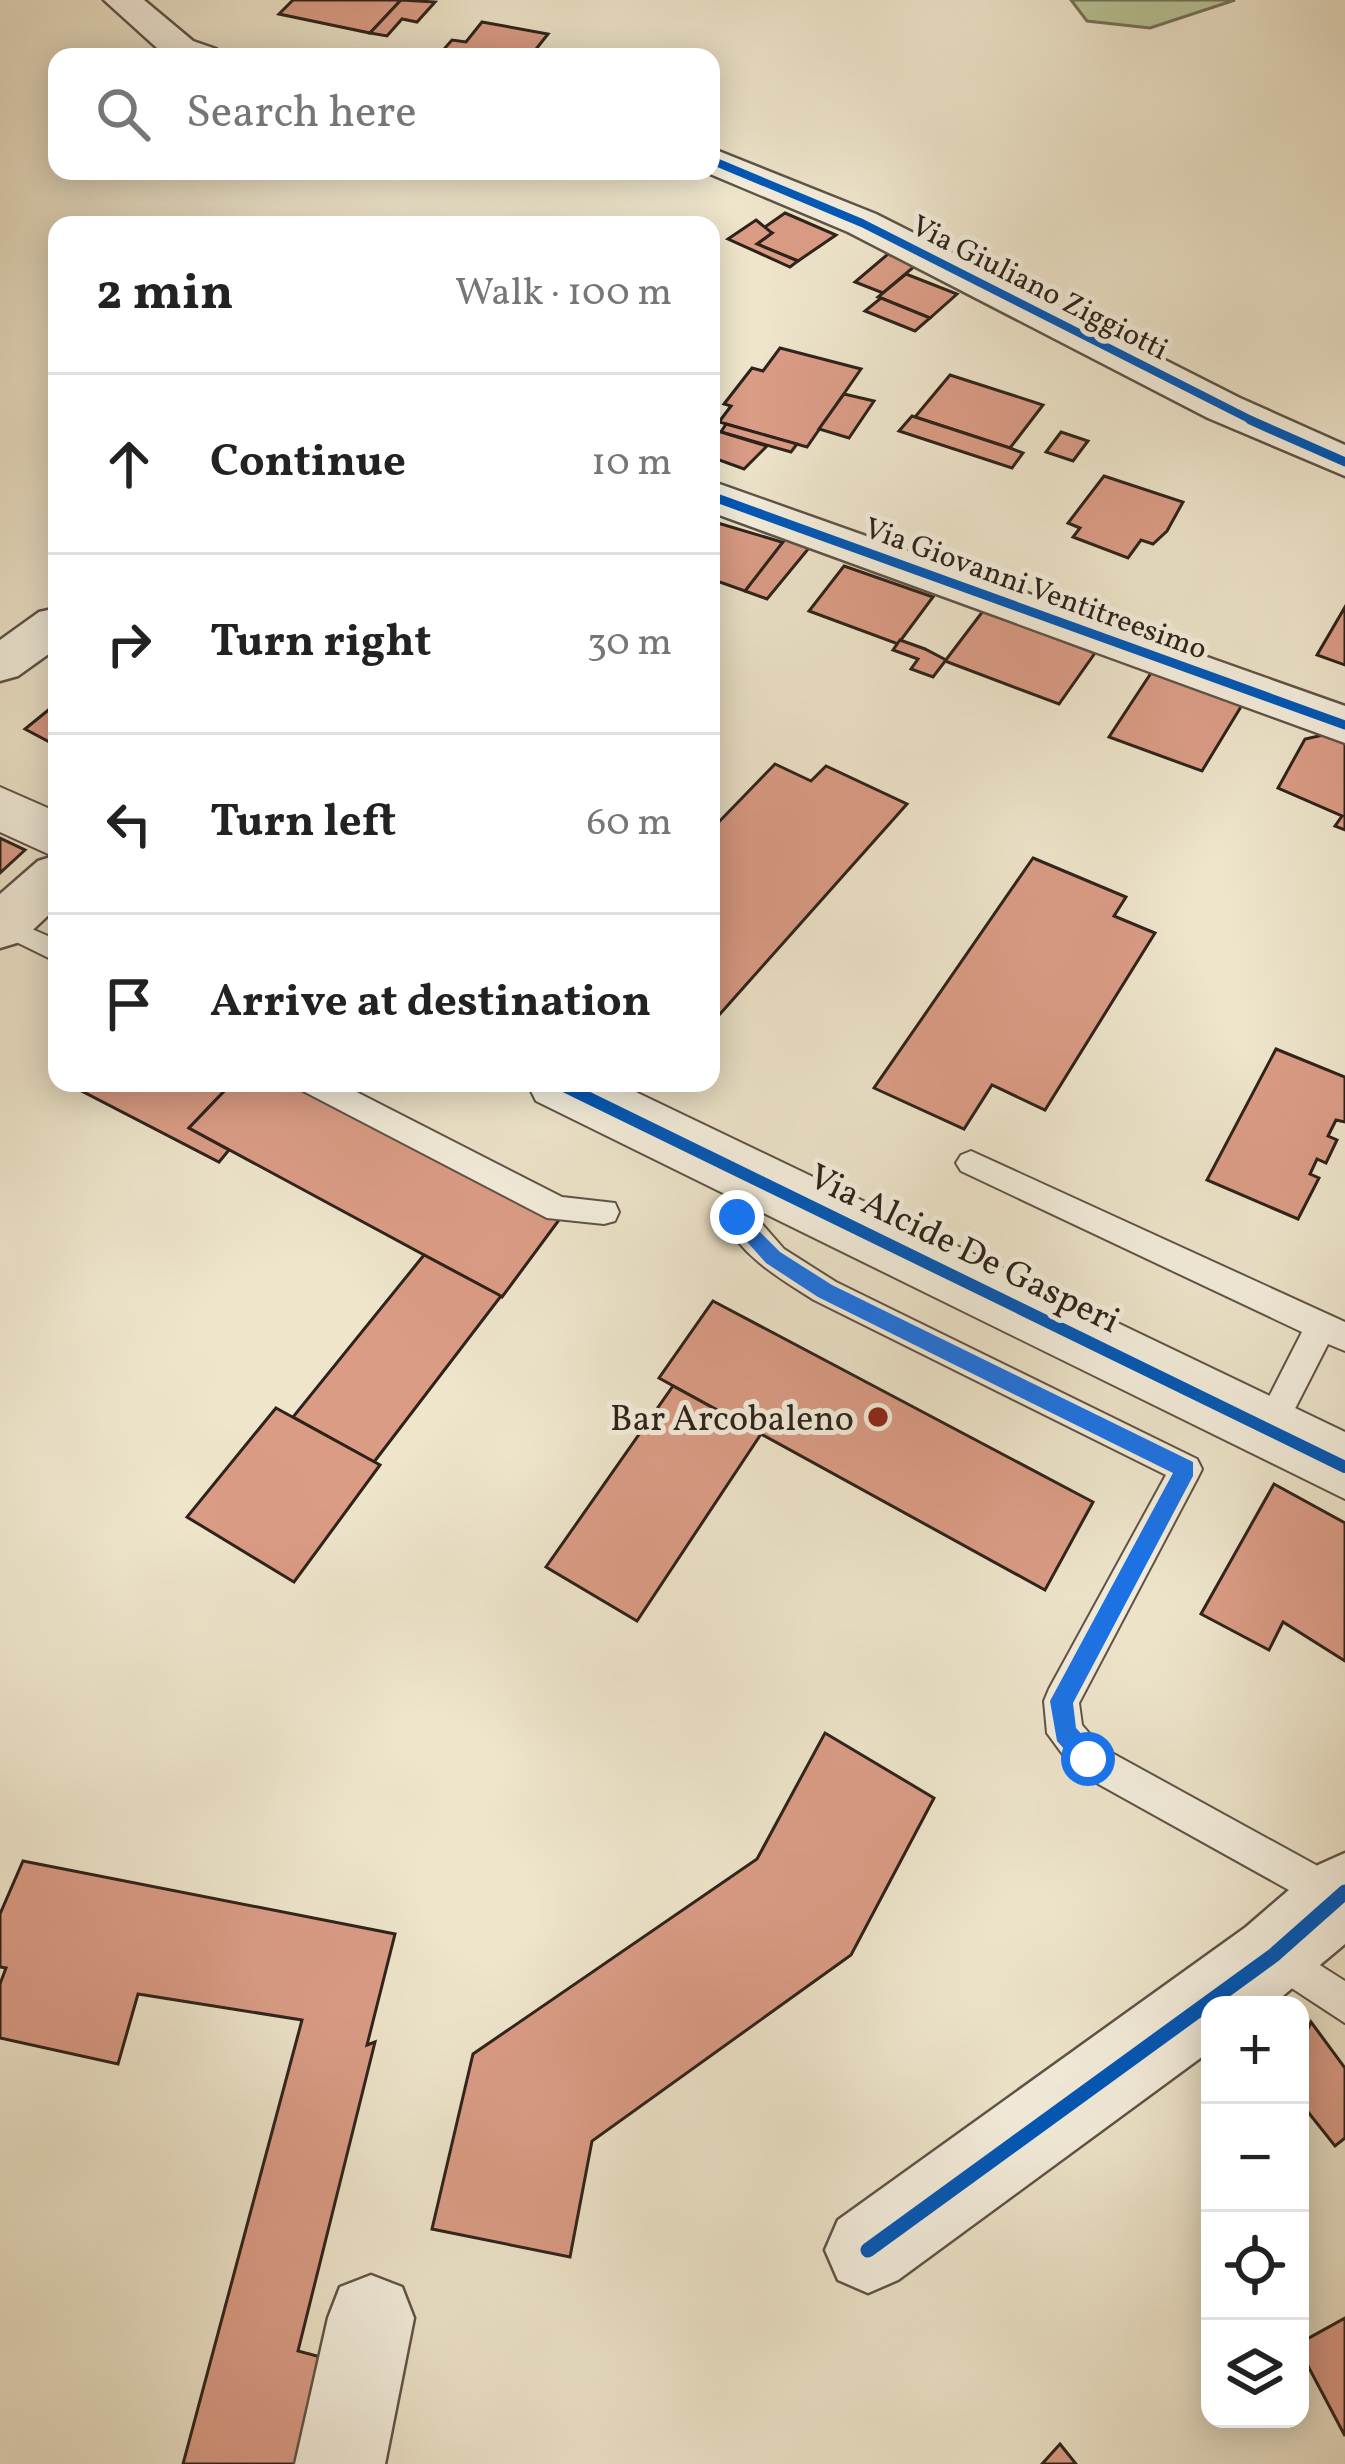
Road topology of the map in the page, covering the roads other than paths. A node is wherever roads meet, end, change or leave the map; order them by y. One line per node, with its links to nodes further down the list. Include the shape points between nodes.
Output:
1 (122, 0): 2 (street)
2 (178, 48)
3 (720, 164): 4 (street, Via Giuliano Ziggiotti, via 862,223 1224,409)
4 (1345, 462)
5 (720, 499): 8 (street, Via Giovanni Ventitreesimo)
6 (48, 631): 7 (street)
7 (0, 664)
8 (1345, 725)
9 (0, 807): 10 (street)
10 (48, 832)
11 (48, 883): 12 (street)
12 (2, 926): 13 (lane)
13 (48, 948)
14 (330, 1092): 17 (lane, via 558,1209)
15 (577, 1092): 20 (street, Via Alcide De Gasperi)
16 (970, 1163): 19 (lane)
17 (604, 1212)
18 (737, 1217): 22 (lane, via 773,1258 825,1291 1186,1469 1061,1701 1065,1733 1088,1759)
19 (1333, 1332): 20 (lane)
20 (1269, 1427): 21 (street, Via Alcide De Gasperi)
21 (1345, 1466)
22 (1343, 1895): 23 (street)
23 (1274, 1955): 24 (lane); 25 (street)
24 (1345, 2004)
25 (868, 2251)
26 (371, 2318): 27 (street)
27 (340, 2464)

